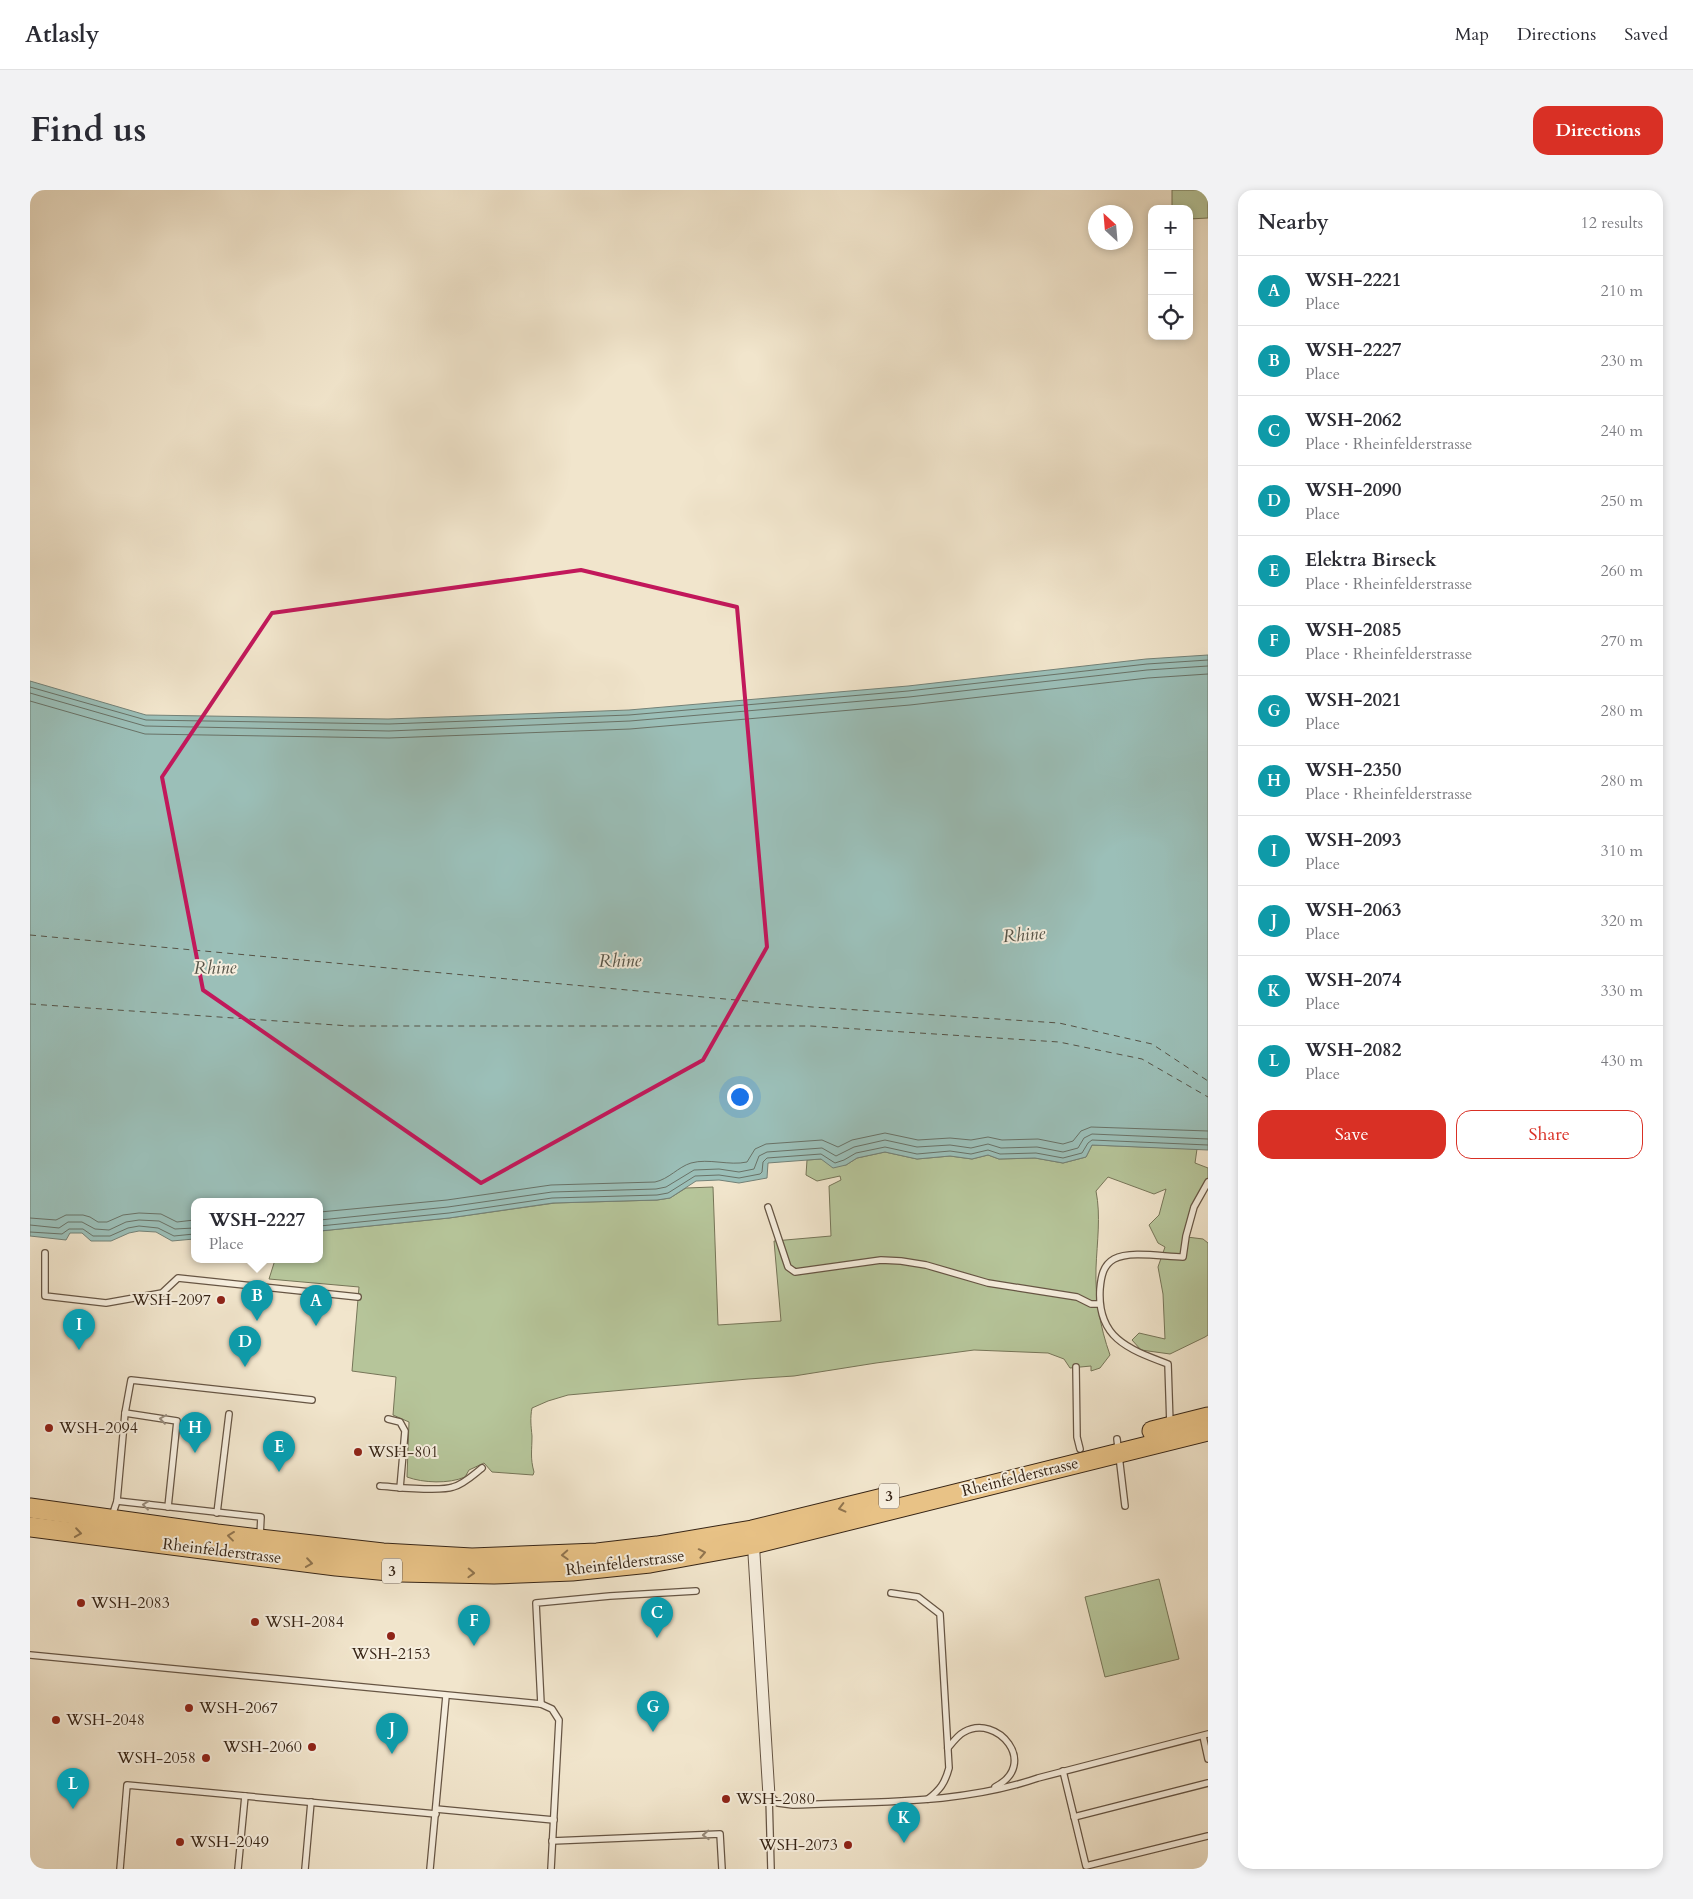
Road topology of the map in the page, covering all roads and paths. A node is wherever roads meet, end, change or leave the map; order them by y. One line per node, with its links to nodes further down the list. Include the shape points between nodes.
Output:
1 (1208, 1182): 5 (lane, via 1194,1207 1183,1258 1126,1255 1114,1259 1106,1266 1101,1278)
2 (768, 1207): 5 (lane, via 788,1267 795,1272 882,1260 902,1261 988,1283 1077,1297 1090,1304)
3 (45, 1253): 4 (lane, via 45,1296 106,1303 162,1293 178,1278)
4 (358, 1297)
5 (1099, 1304): 12 (lane, via 1115,1339 1168,1364)
6 (1076, 1367): 15 (lane)
7 (312, 1400): 8 (lane, via 130,1380)
8 (125, 1414): 19 (lane); 21 (lane, one-way to 8, via 177,1421)
9 (229, 1414): 23 (lane)
10 (1208, 1417): 12 (main road, Rheinfelderstrasse / 3)
11 (388, 1419): 18 (lane, via 400,1422 405,1431)
12 (1170, 1426): 14 (main road, Rheinfelderstrasse / 3)
13 (1208, 1431): 14 (main road, Rheinfelderstrasse / 3)
14 (1118, 1445): 15 (main road, Rheinfelderstrasse / 3); 20 (lane); 26 (main road, Rheinfelderstrasse / 3)
15 (1080, 1449): 26 (main road, Rheinfelderstrasse / 3, one-way to 26)
16 (482, 1468): 18 (lane, via 452,1488)
17 (380, 1486): 18 (lane)
18 (400, 1488)
19 (117, 1501): 21 (lane, one-way to 19); 24 (lane)
20 (1125, 1506)
21 (168, 1507): 23 (lane)
22 (30, 1508): 24 (main road, Rheinfelderstrasse / 3)
23 (217, 1513): 27 (lane, via 261,1517)
24 (110, 1520): 27 (main road, Rheinfelderstrasse / 3, one-way to 24)
25 (30, 1527): 27 (main road, Rheinfelderstrasse / 3, one-way to 27)
26 (753, 1537): 27 (main road, Rheinfelderstrasse / 3, via 597,1553 472,1558); 40 (street)
27 (260, 1548)
28 (696, 1592): 32 (lane, via 536,1603)
29 (891, 1593): 34 (lane, via 918,1596 940,1614)
30 (30, 1655): 31 (lane)
31 (446, 1696): 32 (lane); 43 (lane)
32 (541, 1704): 45 (lane, via 552,1709 559,1720)
33 (1205, 1735): 35 (lane); 36 (lane)
34 (948, 1748): 38 (lane, via 964,1732 976,1728 990,1729 1003,1736 1015,1758 1012,1772 1006,1782); 41 (lane, via 946,1782)
35 (1208, 1759)
36 (1064, 1771): 38 (lane); 44 (lane)
37 (1208, 1783): 44 (lane)
38 (988, 1791): 41 (lane)
39 (245, 1796): 42 (lane); 48 (lane, via 127,1785); 49 (lane)
40 (769, 1796): 41 (lane, via 778,1803 793,1805); 54 (lane)
41 (928, 1799)
42 (311, 1802): 43 (lane); 50 (lane)
43 (436, 1811): 45 (lane); 51 (lane)
44 (1074, 1817): 46 (lane, via 1086,1866)
45 (554, 1820): 47 (lane)
46 (1208, 1836)
47 (552, 1841): 52 (lane); 53 (lane, one-way to 47, via 720,1834)
48 (120, 1869)
49 (238, 1869)
50 (305, 1869)
51 (430, 1869)
52 (551, 1869)
53 (722, 1869)
54 (771, 1869)

